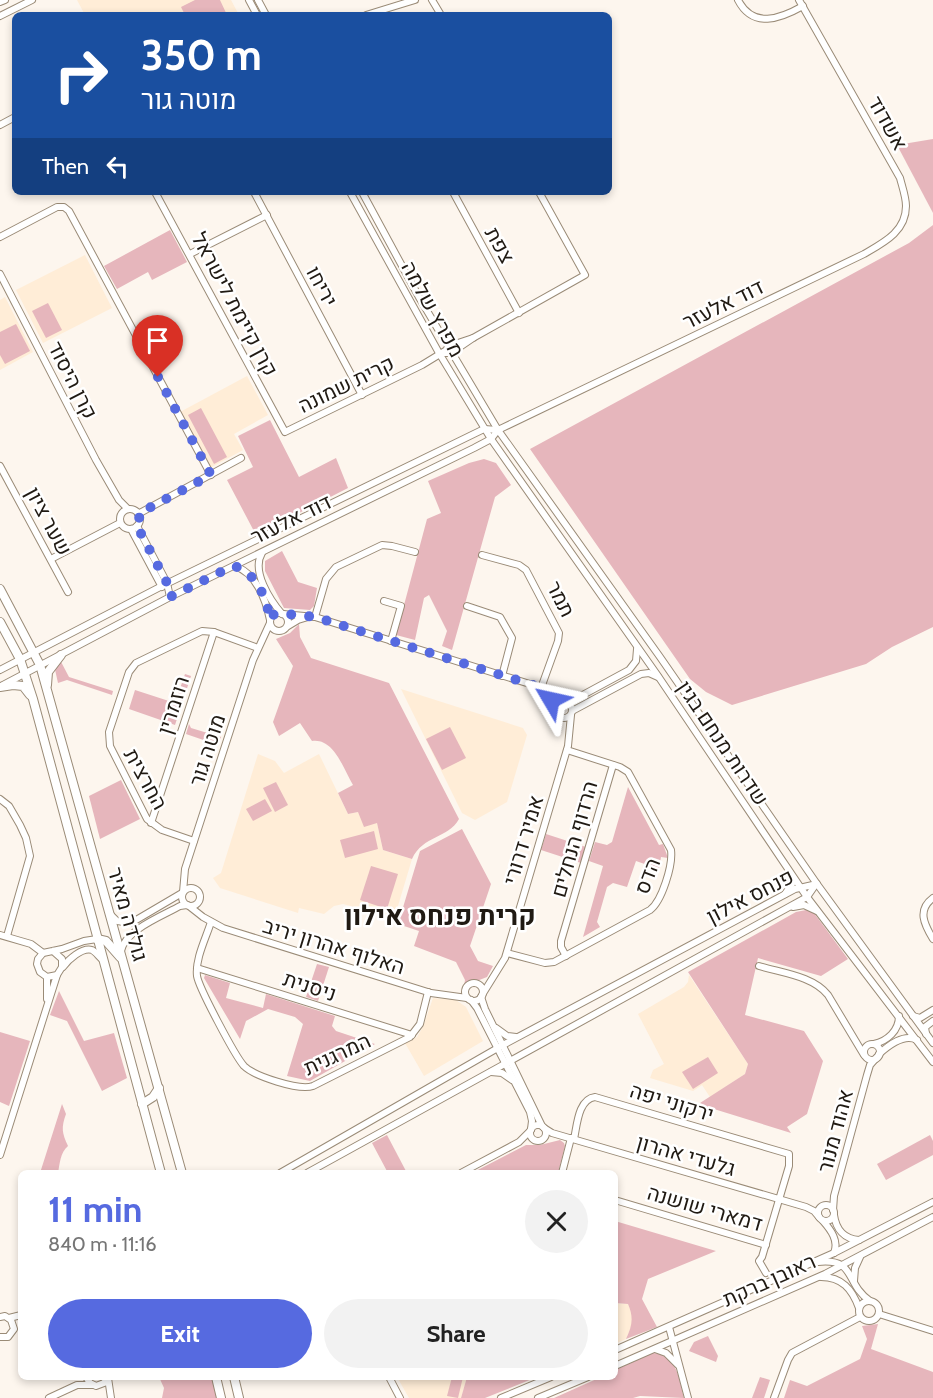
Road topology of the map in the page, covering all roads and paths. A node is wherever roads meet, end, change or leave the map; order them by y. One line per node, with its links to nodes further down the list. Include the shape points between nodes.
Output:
1 (5, 0): 5 (street)
2 (32, 0): 8 (street)
3 (415, 0): 7 (street)
4 (738, 0): 6 (street, via 750,16 762,20 784,17)
5 (0, 2)
6 (801, 3): 18 (street, אשדוד, via 900,177 906,206 901,228)
7 (376, 12)
8 (0, 16)
9 (157, 195): 17 (street, קרן קיימת לישראל)
10 (256, 195): 15 (street, יריחו)
11 (352, 195): 22 (street, מפרץ שלמה)
12 (364, 195): 21 (street, מפרץ שלמה)
13 (455, 195): 20 (street, צפת)
14 (541, 195): 20 (street, via 585,275)
15 (267, 215): 17 (street); 25 (street, יריחו)
16 (0, 237): 34 (street, via 57,207 69,211)
17 (190, 254): 28 (street, קרן קיימת לישראל)
18 (864, 254): 27 (street, דוד אלעזר)
19 (0, 274): 35 (street, קרן היסוד)
20 (519, 313): 21 (street)
21 (449, 351): 22 (street); 27 (street, מפרץ שלמה)
22 (439, 353): 23 (street, מפרץ שלמה); 24 (street, קרית שמונה)
23 (443, 361): 24 (street, קרית שמונה); 26 (street, מפרץ שלמה)
24 (422, 365): 25 (street, קרית שמונה)
25 (362, 394): 28 (street, קרית שמונה)
26 (484, 429): 27 (street, דוד אלעזר); 29 (street, מפרץ שלמה); 44 (street, דוד אלעזר)
27 (498, 430): 29 (street, דוד אלעזר); 83 (street, שדרות מנחם בגין)
28 (285, 432)
29 (490, 439): 30 (street, דוד אלעזר); 31 (street, שדרות מנחם בגין)
30 (474, 448): 31 (street); 39 (street, דוד אלעזר)
31 (497, 449): 58 (street, שדרות מנחם בגין)
32 (241, 458): 34 (street)
33 (0, 466): 42 (street, שער ציון)
34 (211, 475): 36 (street)
35 (125, 511): 36 (street); 37 (street)
36 (138, 514): 38 (street, via 140,520)
37 (120, 523): 38 (street, via 125,528); 42 (street)
38 (134, 528): 44 (street)
39 (262, 552): 43 (street, דוד אלעזר); 50 (street, via 258,562 260,574)
40 (415, 552): 51 (street, via 382,545 334,568 326,579)
41 (482, 555): 69 (street, תמר, via 526,570 558,627 558,641)
42 (51, 559): 46 (street, שער ציון)
43 (233, 566): 47 (street, דוד אלעזר); 53 (street, via 251,576)
44 (164, 584): 47 (street); 60 (street, דוד אלעזר)
45 (0, 589): 60 (main road, גולדה מאיר)
46 (68, 592)
47 (170, 597): 61 (street, דוד אלעזר)
48 (384, 601): 57 (street, via 400,606)
49 (467, 606): 66 (street, via 500,617 512,638)
50 (283, 614): 51 (street); 53 (street, via 275,614); 54 (street)
51 (315, 617): 54 (street); 57 (street)
52 (0, 622): 62 (main road, גולדה מאיר)
53 (270, 622): 56 (street); 59 (street, מוטה גור)
54 (287, 627): 56 (street)
55 (214, 632): 59 (street); 79 (street, רוזמרין); 79 (street, החרצית, via 197,633 137,662 128,673 108,741)
56 (279, 632): 59 (street)
57 (391, 641): 66 (street)
58 (634, 643): 67 (street, שדרות מנחם בגין); 72 (street, via 638,656 629,670)
59 (260, 645): 80 (street, מוטה גור)
60 (34, 652): 62 (street, דוד אלעזר); 63 (main road, גולדה מאיר)
61 (61, 655): 63 (street, דוד אלעזר); 70 (main road, via 48,672)
62 (20, 659): 64 (street, דוד אלעזר); 65 (main road, גולדה מאיר)
63 (40, 665): 65 (street, דוד אלעזר); 70 (main road, גולדה מאיר)
64 (0, 670)
65 (25, 674): 68 (street, דוד אלעזר); 71 (main road, גולדה מאיר)
66 (502, 676): 69 (street)
67 (659, 678): 74 (street, via 641,674); 82 (street, שדרות מנחם בגין)
68 (0, 687): 71 (main road, via 23,686)
69 (541, 688): 72 (street); 73 (street)
70 (46, 692): 94 (main road, גולדה מאיר)
71 (33, 699): 96 (main road, גולדה מאיר)
72 (567, 703): 73 (street); 74 (street)
73 (556, 710): 75 (street)
74 (571, 713): 75 (street); 76 (street, אמיר דרורי)
75 (560, 717): 76 (street)
76 (568, 748): 77 (street, הדס); 103 (street, אמיר דרורי)
77 (613, 765): 104 (street, הרדוף הנחלים, via 561,941); 104 (street, הדס, via 633,778 670,845 672,858 655,906)
78 (0, 799): 97 (street, via 20,825 30,856)
79 (151, 823): 80 (street, החרצית)
80 (194, 841): 81 (street, מוטה גור)
81 (185, 869): 85 (street); 86 (street, מוטה גור)
82 (789, 870): 84 (street, שדרות מנחם בגין); 87 (street, via 792,884)
83 (816, 884): 84 (street, פנחס אילון); 88 (street, פנחס אילון); 122 (street, שדרות מנחם בגין)
84 (801, 887): 87 (street, פנחס אילון); 88 (street, שדרות מנחם בגין)
85 (197, 890): 86 (street, via 190,888); 90 (street)
86 (183, 893): 91 (street, via 182,899); 94 (street, via 131,923 120,922)
87 (782, 897): 128 (street, פנחס אילון)
88 (807, 897): 92 (street, פנחס אילון); 93 (street, שדרות מנחם בגין)
89 (933, 898): 99 (street, via 925,906 923,916)
90 (199, 900): 91 (street, via 196,905); 95 (street, via 201,912)
91 (188, 905): 95 (street, האלוף אהרון יריב); 105 (street, via 132,933 124,942)
92 (789, 907): 93 (street, via 804,905); 134 (street, פנחס אילון)
93 (817, 910): 121 (street, שדרות מנחם בגין)
94 (110, 914): 105 (main road, גולדה מאיר)
95 (210, 922): 109 (street); 115 (street, האלוף אהרון יריב)
96 (94, 928): 98 (main road, גולדה מאיר); 100 (street, via 92,936)
97 (3, 935): 102 (street, via 31,944)
98 (97, 939): 100 (street); 105 (main road, via 106,941); 106 (main road, גולדה מאיר)
99 (933, 939)
100 (84, 941): 101 (street)
101 (53, 951): 102 (street); 108 (street, via 60,955)
102 (43, 953): 112 (street, via 38,968)
103 (507, 953): 104 (street, הדס, via 548,963); 111 (street, אמיר דרורי)
104 (566, 956)
105 (122, 958): 143 (main road, גולדה מאיר)
106 (103, 961): 108 (street, via 94,951 87,950 69,959); 144 (main road, גולדה מאיר)
107 (759, 966): 129 (street, via 820,987)
108 (63, 967): 110 (street)
109 (197, 968): 126 (street, ניסנית); 126 (street, המרגנית, via 199,982 243,1065 257,1074 297,1087 315,1085)
110 (57, 975): 112 (street); 119 (street)
111 (494, 976): 113 (street); 117 (street, אמיר דרורי)
112 (47, 977): 119 (street)
113 (474, 984): 114 (street); 117 (street, via 481,988)
114 (466, 988): 116 (street); 118 (street)
115 (428, 992): 116 (street, האלוף אהרון יריב); 126 (street, via 420,1024)
116 (451, 995): 118 (street, האלוף אהרון יריב)
117 (481, 996): 118 (street); 124 (street)
118 (469, 999): 127 (street)
119 (46, 1005): 153 (street)
120 (933, 1010): 122 (street, via 920,1018)
121 (899, 1016): 130 (street, שדרות מנחם בגין); 132 (street, via 895,1031)
122 (913, 1016): 125 (street, שדרות מנחם בגין)
123 (933, 1021): 125 (street, via 926,1026)
124 (493, 1026): 128 (street, via 507,1036); 133 (street)
125 (926, 1034): 131 (street, שדרות מנחם בגין)
126 (412, 1035)
127 (490, 1035): 133 (street); 137 (street, via 488,1048)
128 (520, 1036): 133 (street, פנחס אילון)
129 (854, 1038): 132 (street); 135 (street)
130 (917, 1040): 136 (street, אהוד מנור, via 904,1038); 139 (street, שדרות מנחם בגין)
131 (933, 1043)
132 (870, 1044): 135 (street, via 865,1048); 136 (street, via 878,1047)
133 (500, 1047): 137 (street, פנחס אילון); 138 (street)
134 (526, 1052): 138 (street, פנחס אילון); 142 (street, via 518,1064)
135 (865, 1056): 136 (street); 141 (street, אהוד מנור)
136 (878, 1056): 141 (street, אהוד מנור)
137 (481, 1057): 156 (street, פנחס אילון)
138 (508, 1062): 140 (street, פנחס אילון); 142 (street)
139 (933, 1062)
140 (490, 1072): 142 (street); 157 (street, פנחס אילון)
141 (867, 1075): 160 (street, אהוד מנור)
142 (516, 1079): 145 (street); 146 (street, via 530,1114)
143 (159, 1088): 144 (main road); 155 (main road, גולדה מאיר)
144 (142, 1104): 154 (main road, גולדה מאיר)
145 (543, 1127): 146 (street, via 536,1125); 147 (street, גלעדי אהרון); 148 (street)
146 (531, 1130): 150 (street); 151 (street)
147 (557, 1134): 148 (street); 149 (street, גלעדי אהרון)
148 (544, 1138): 150 (street)
149 (572, 1139): 152 (street, ירקוני יפה, via 584,1103 595,1096); 159 (street); 161 (street, גלעדי אהרון)
150 (535, 1141): 151 (street)
151 (519, 1142): 158 (street)
152 (789, 1154): 161 (street, דמארי שושנה)
153 (0, 1155)
154 (160, 1170)
155 (181, 1170)
156 (285, 1170)
157 (312, 1170)
158 (467, 1170)
159 (563, 1170)
160 (834, 1196): 164 (street, אהוד מנור); 166 (street, אהוד מנור)
161 (780, 1199): 165 (street, גלעדי אהרון); 170 (street, דמארי שושנה)
162 (618, 1201): 170 (street, דמארי שושנה)
163 (933, 1203): 169 (street, ראובן ברקת)
164 (823, 1205): 165 (street, גלעדי אהרון); 166 (street, via 830,1206); 168 (street, via 818,1211)
165 (806, 1207): 168 (street, גלעדי אהרון)
166 (833, 1212): 168 (street, via 830,1220); 169 (street, via 843,1235)
167 (933, 1217): 172 (street, ראובן ברקת)
168 (821, 1219): 171 (street, גלעדי אהרון, via 835,1240)
169 (860, 1240): 171 (street, ראובן ברקת)
170 (766, 1245): 175 (street, via 759,1261)
171 (834, 1253): 173 (street, ראובן ברקת)
172 (861, 1256): 174 (street, ראובן ברקת); 177 (street, via 854,1271)
173 (812, 1263): 174 (street, via 833,1261); 185 (street, ראובן ברקת)
174 (842, 1265): 176 (street, ראובן ברקת); 177 (street)
175 (766, 1273)
176 (818, 1277): 179 (street, via 846,1284); 189 (street, ראובן ברקת)
177 (856, 1287): 178 (street)
178 (870, 1301): 179 (street); 180 (street, via 877,1305)
179 (859, 1308): 183 (street)
180 (879, 1314): 183 (street, via 870,1322); 187 (street)
181 (2, 1316): 182 (street); 186 (street, via 13,1322)
182 (18, 1317)
183 (860, 1317): 214 (street, via 792,1353)
184 (18, 1325): 186 (street)
185 (669, 1327): 189 (street); 190 (street, ראובן ברקת)
186 (14, 1329): 188 (street, via 8,1337)
187 (933, 1331)
188 (0, 1337)
189 (672, 1341): 191 (street, ראובן ברקת); 193 (street)
190 (618, 1349)
191 (654, 1349): 192 (street, ראובן ברקת); 193 (street, via 666,1353)
192 (618, 1365)
193 (681, 1367): 213 (street)
194 (81, 1380): 204 (street)
195 (88, 1380): 203 (street)
196 (106, 1380): 203 (street)
197 (108, 1380): 207 (street)
198 (217, 1380): 208 (main road)
199 (235, 1380): 209 (main road)
200 (391, 1380): 210 (street)
201 (545, 1380): 205 (street)
202 (581, 1380): 212 (street)
203 (94, 1385): 204 (street); 207 (street)
204 (74, 1386): 206 (street)
205 (512, 1396): 211 (street)
206 (49, 1398)
207 (110, 1398)
208 (221, 1398)
209 (239, 1398)
210 (400, 1398)
211 (501, 1398)
212 (538, 1398)
213 (688, 1398)
214 (774, 1398)

